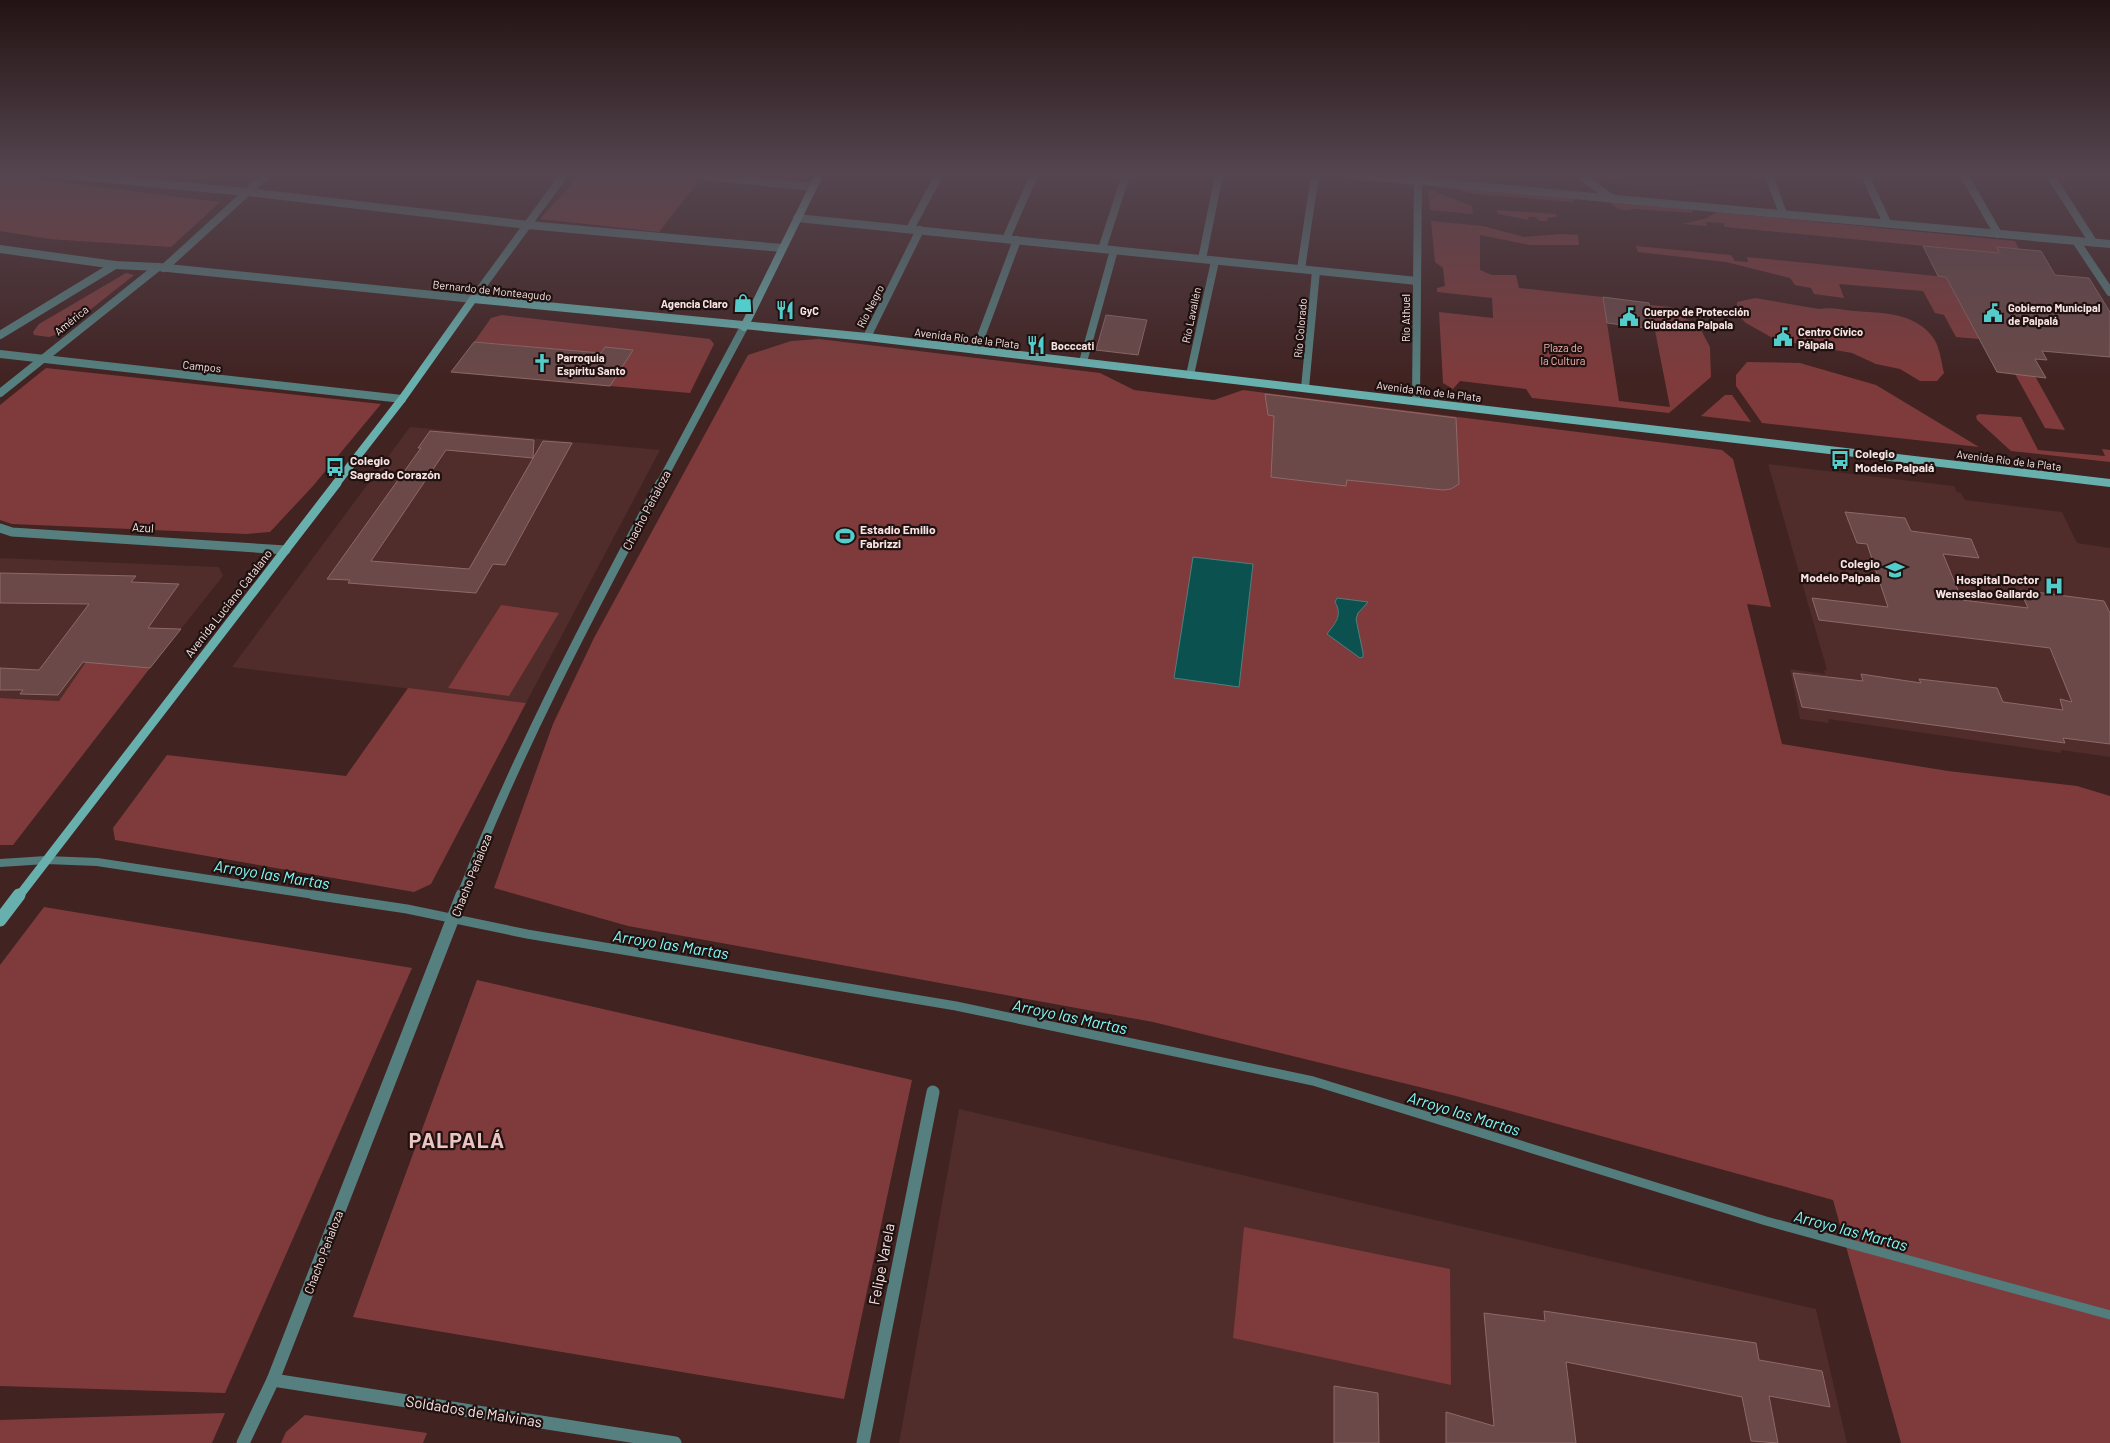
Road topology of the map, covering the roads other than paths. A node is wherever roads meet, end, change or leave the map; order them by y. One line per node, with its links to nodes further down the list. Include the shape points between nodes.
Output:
1 (189, 242): 22 (street, América)
2 (515, 242): 27 (street)
3 (719, 242): 15 (street)
4 (785, 242): 15 (main road)
5 (914, 242): 30 (street, Río Negro)
6 (1016, 242): 31 (street)
7 (1039, 242): 17 (street)
8 (1104, 242): 17 (street)
9 (1205, 242): 19 (street)
10 (1305, 242): 23 (street)
11 (1417, 242): 25 (street, Río Athuel)
12 (2077, 242): 26 (street)
13 (2096, 242): 14 (street)
14 (2110, 244)
15 (782, 248): 28 (main road)
16 (0, 249): 21 (street, Bernardo de Monteagudo)
17 (1102, 249): 18 (street)
18 (1114, 250): 19 (street); 34 (street)
19 (1202, 259): 20 (street)
20 (1215, 261): 23 (street); 35 (street, Río Lavallén)
21 (115, 265): 22 (street, Bernardo de Monteagudo); 29 (street)
22 (161, 267): 27 (street, Bernardo de Monteagudo); 33 (street, América, via 126,290)
23 (1301, 269): 24 (street)
24 (1316, 271): 25 (street); 36 (street, Río Colorado)
25 (1417, 281): 39 (street, Río Athuel)
26 (2110, 292)
27 (473, 300): 28 (main road, Bernardo de Monteagudo); 38 (main road, Avenida Luciano Catalano)
28 (744, 327): 30 (main road, Avenida Río de la Plata); 47 (street, Chacho Peñaloza, via 583,629 524,748 464,889)
29 (0, 335)
30 (867, 337): 31 (main road, Avenida Río de la Plata)
31 (976, 350): 34 (main road, Avenida Río de la Plata)
32 (0, 354): 33 (street, Campos)
33 (41, 360): 37 (street, América); 38 (street, Campos)
34 (1084, 362): 35 (main road, Avenida Río de la Plata)
35 (1190, 375): 36 (main road, Avenida Río de la Plata)
36 (1305, 388): 39 (main road, Avenida Río de la Plata)
37 (0, 393)
38 (402, 399): 44 (main road, Avenida Luciano Catalano)
39 (1416, 401): 40 (main road, Avenida Río de la Plata)
40 (2110, 483)
41 (0, 528): 43 (street, Azul)
42 (0, 532): 43 (street)
43 (12, 532): 44 (street, Azul)
44 (286, 550): 45 (main road, Avenida Luciano Catalano)
45 (0, 920)
46 (934, 1092): 50 (street, Felipe Varela)
47 (273, 1380): 48 (street, Chacho Peñaloza); 49 (street, Soldados de Malvinas)
48 (243, 1443)
49 (675, 1443)
50 (863, 1443)

